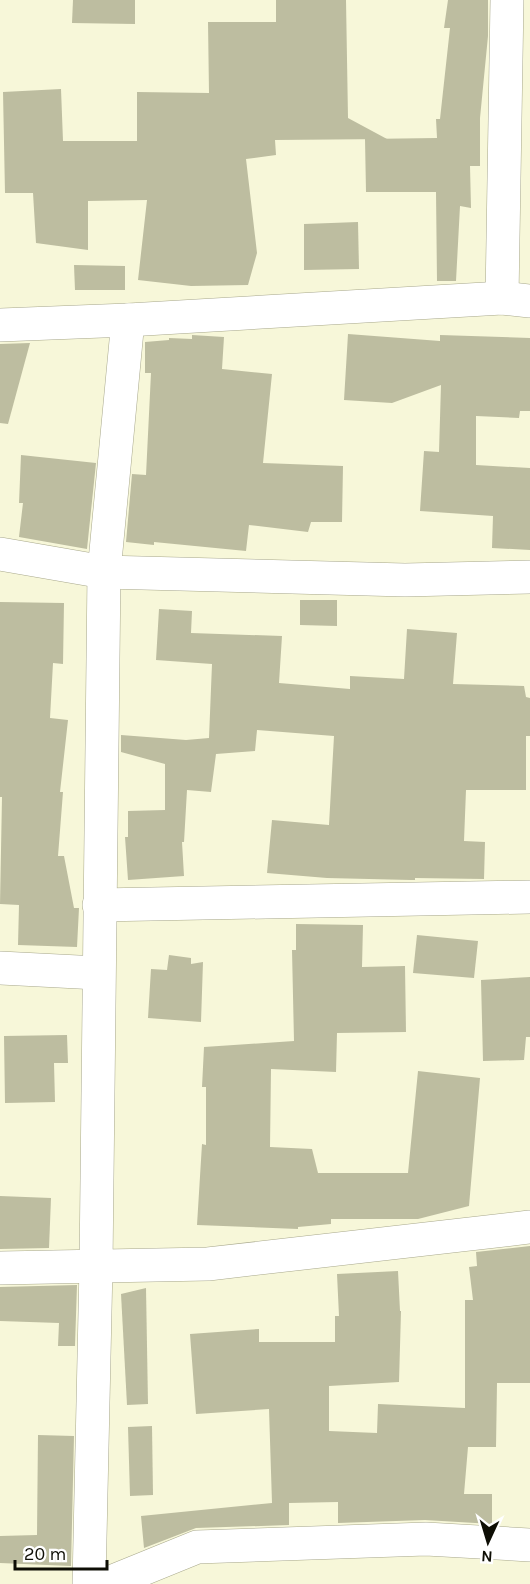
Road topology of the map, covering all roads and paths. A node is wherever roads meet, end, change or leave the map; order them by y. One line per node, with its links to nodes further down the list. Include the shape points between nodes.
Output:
1 (507, 0): 2 (street)
2 (516, 300): 3 (street)
3 (128, 320): 4 (street); 6 (street)
4 (0, 325)
5 (0, 554): 6 (street)
6 (104, 572): 7 (street, via 405,580); 9 (street)
7 (530, 577)
8 (530, 897): 9 (street)
9 (99, 905): 11 (street)
10 (0, 968): 11 (street)
11 (98, 973): 13 (street)
12 (530, 1227): 13 (street, via 208,1264)
13 (96, 1266): 14 (street); 16 (street)
14 (0, 1268)
15 (530, 1545): 17 (street, via 426,1539 197,1547)
16 (89, 1584)
17 (106, 1584)

